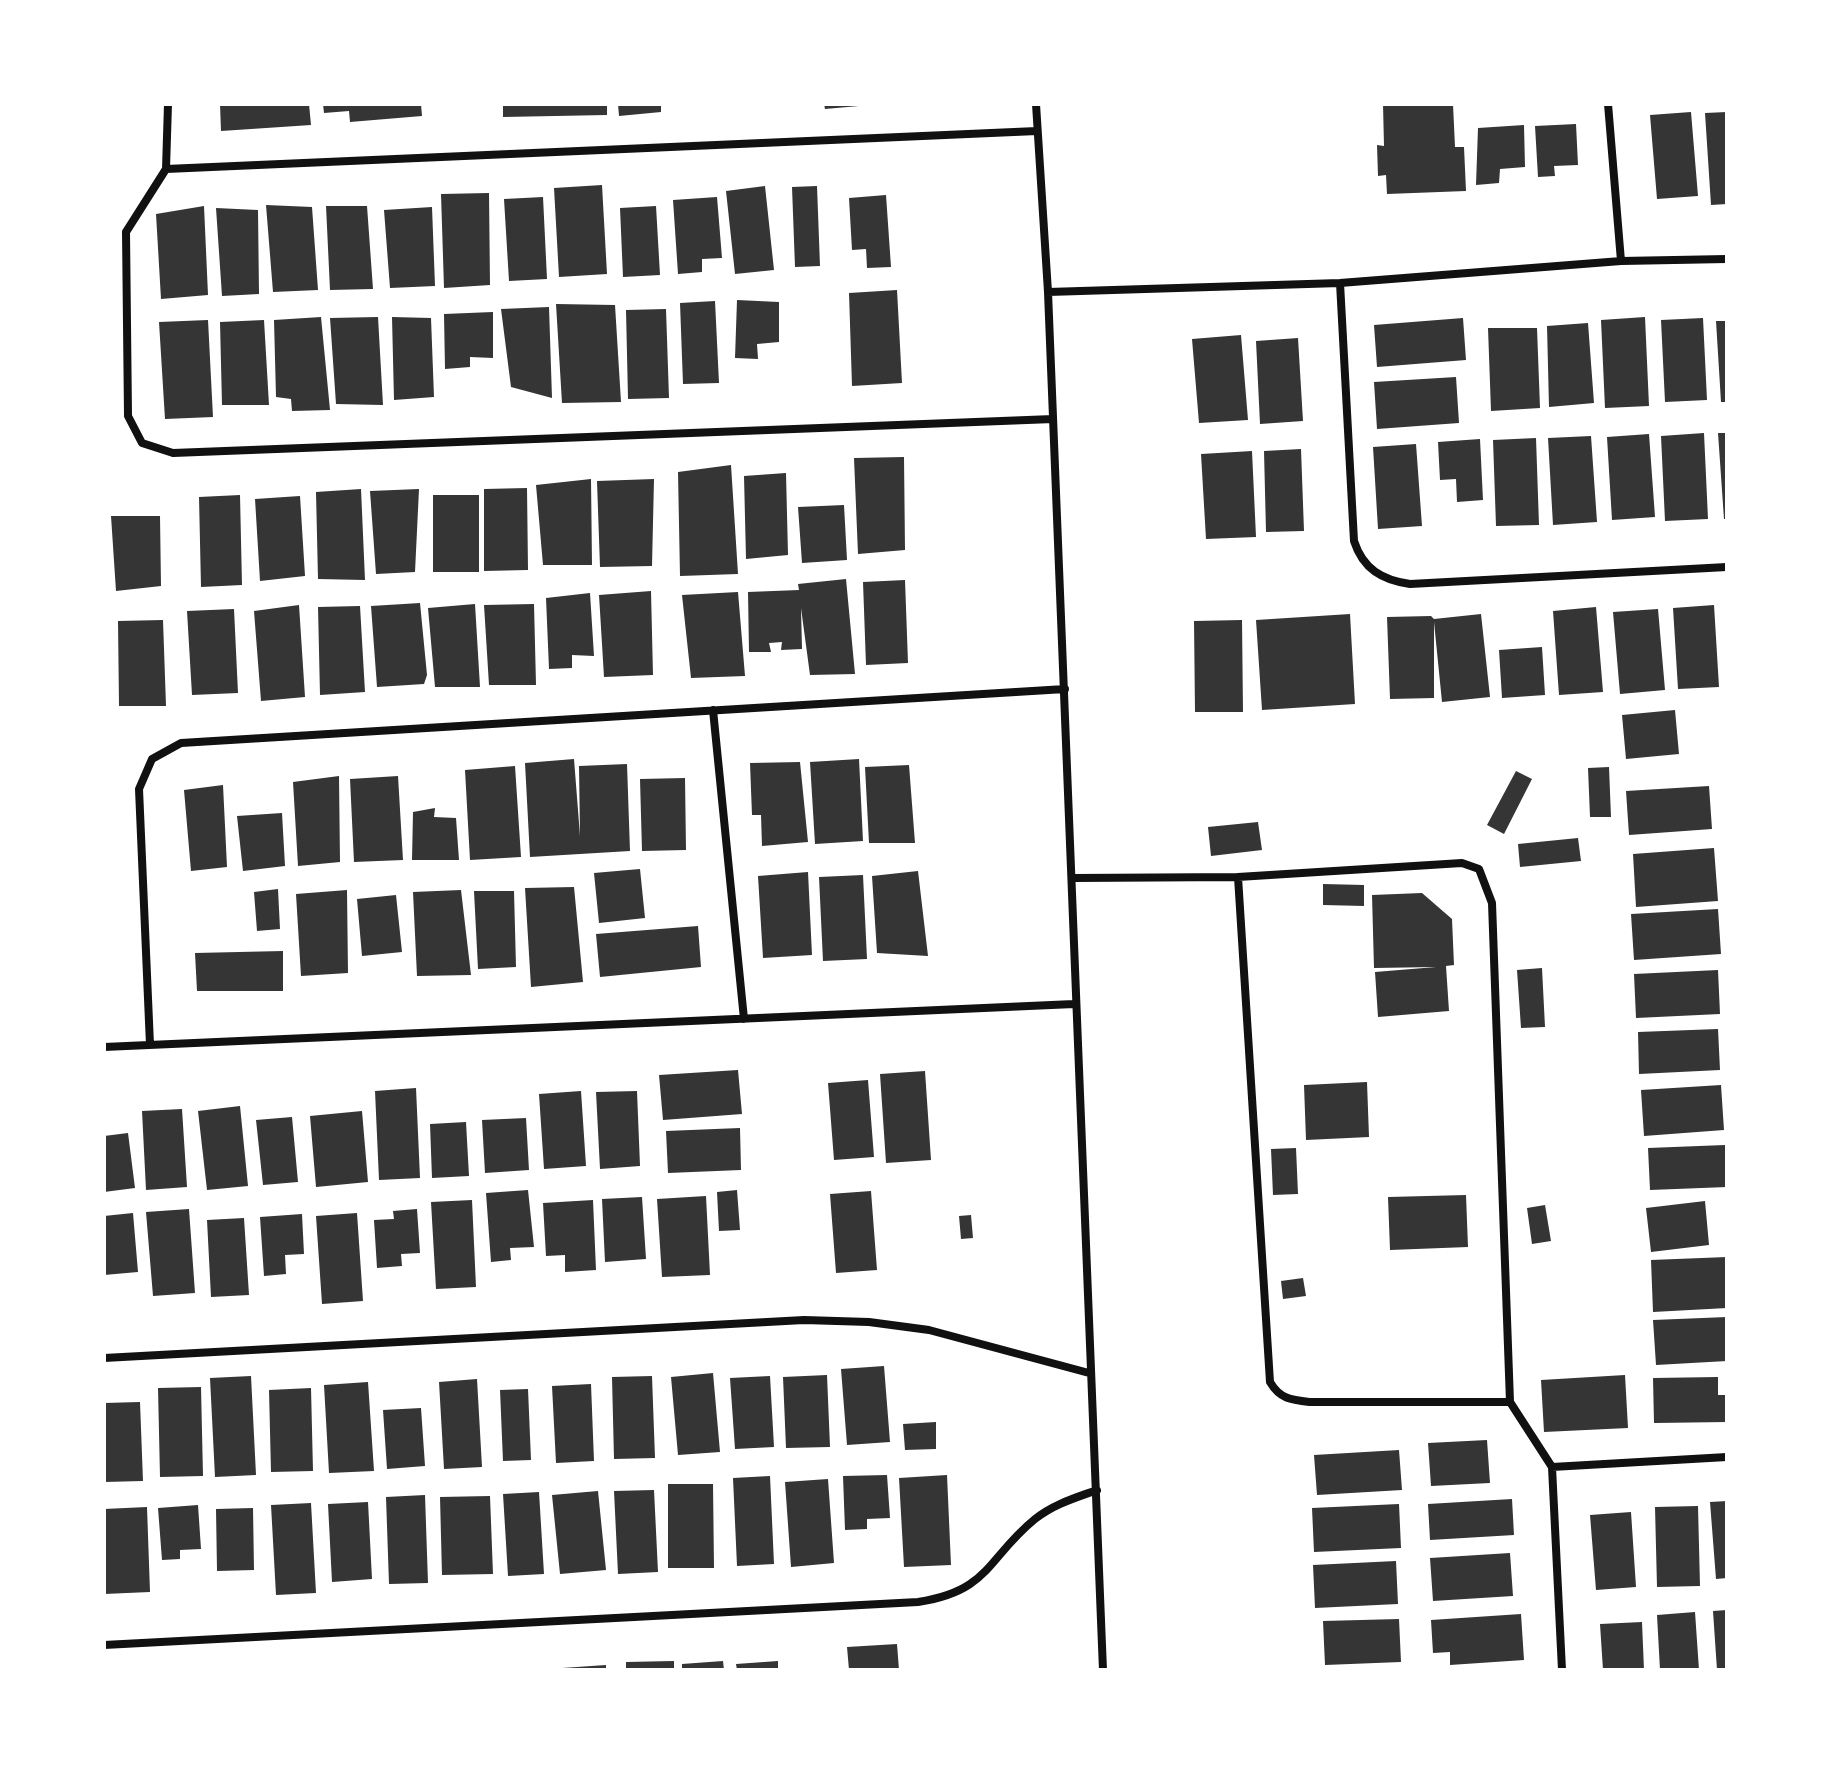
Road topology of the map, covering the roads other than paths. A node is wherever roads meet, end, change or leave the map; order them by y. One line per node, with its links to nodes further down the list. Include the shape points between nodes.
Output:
1 (168, 104): 5 (street)
2 (1036, 104): 4 (street)
3 (1608, 104): 7 (street)
4 (1037, 131): 5 (street); 9 (street)
5 (166, 169): 10 (street, via 126,232 128,416 142,443 173,453)
6 (1727, 259): 7 (street)
7 (1621, 261): 8 (street)
8 (1340, 283): 9 (street); 11 (street, via 1354,541 1372,571 1410,584)
9 (1048, 292): 10 (street)
10 (1053, 419): 12 (street)
11 (1727, 567)
12 (1065, 689): 13 (street); 15 (street)
13 (713, 710): 17 (street); 18 (street, via 181,743 152,759 139,789)
14 (1238, 877): 15 (street); 22 (street, via 1270,1382 1290,1400 1310,1402); 22 (street, via 1462,863 1479,869 1487,882 1492,903)
15 (1073, 878): 16 (street)
16 (1074, 1004): 17 (street); 21 (street)
17 (744, 1019): 18 (street)
18 (150, 1045): 19 (street)
19 (104, 1047)
20 (104, 1358): 21 (street, via 804,1320 929,1330)
21 (1089, 1373): 25 (street)
22 (1510, 1402): 24 (street)
23 (1727, 1457): 24 (street)
24 (1552, 1467): 28 (street)
25 (1097, 1490): 26 (street, via 1053,1506 967,1589 933,1600); 27 (street)
26 (104, 1645)
27 (1103, 1670)
28 (1562, 1670)

